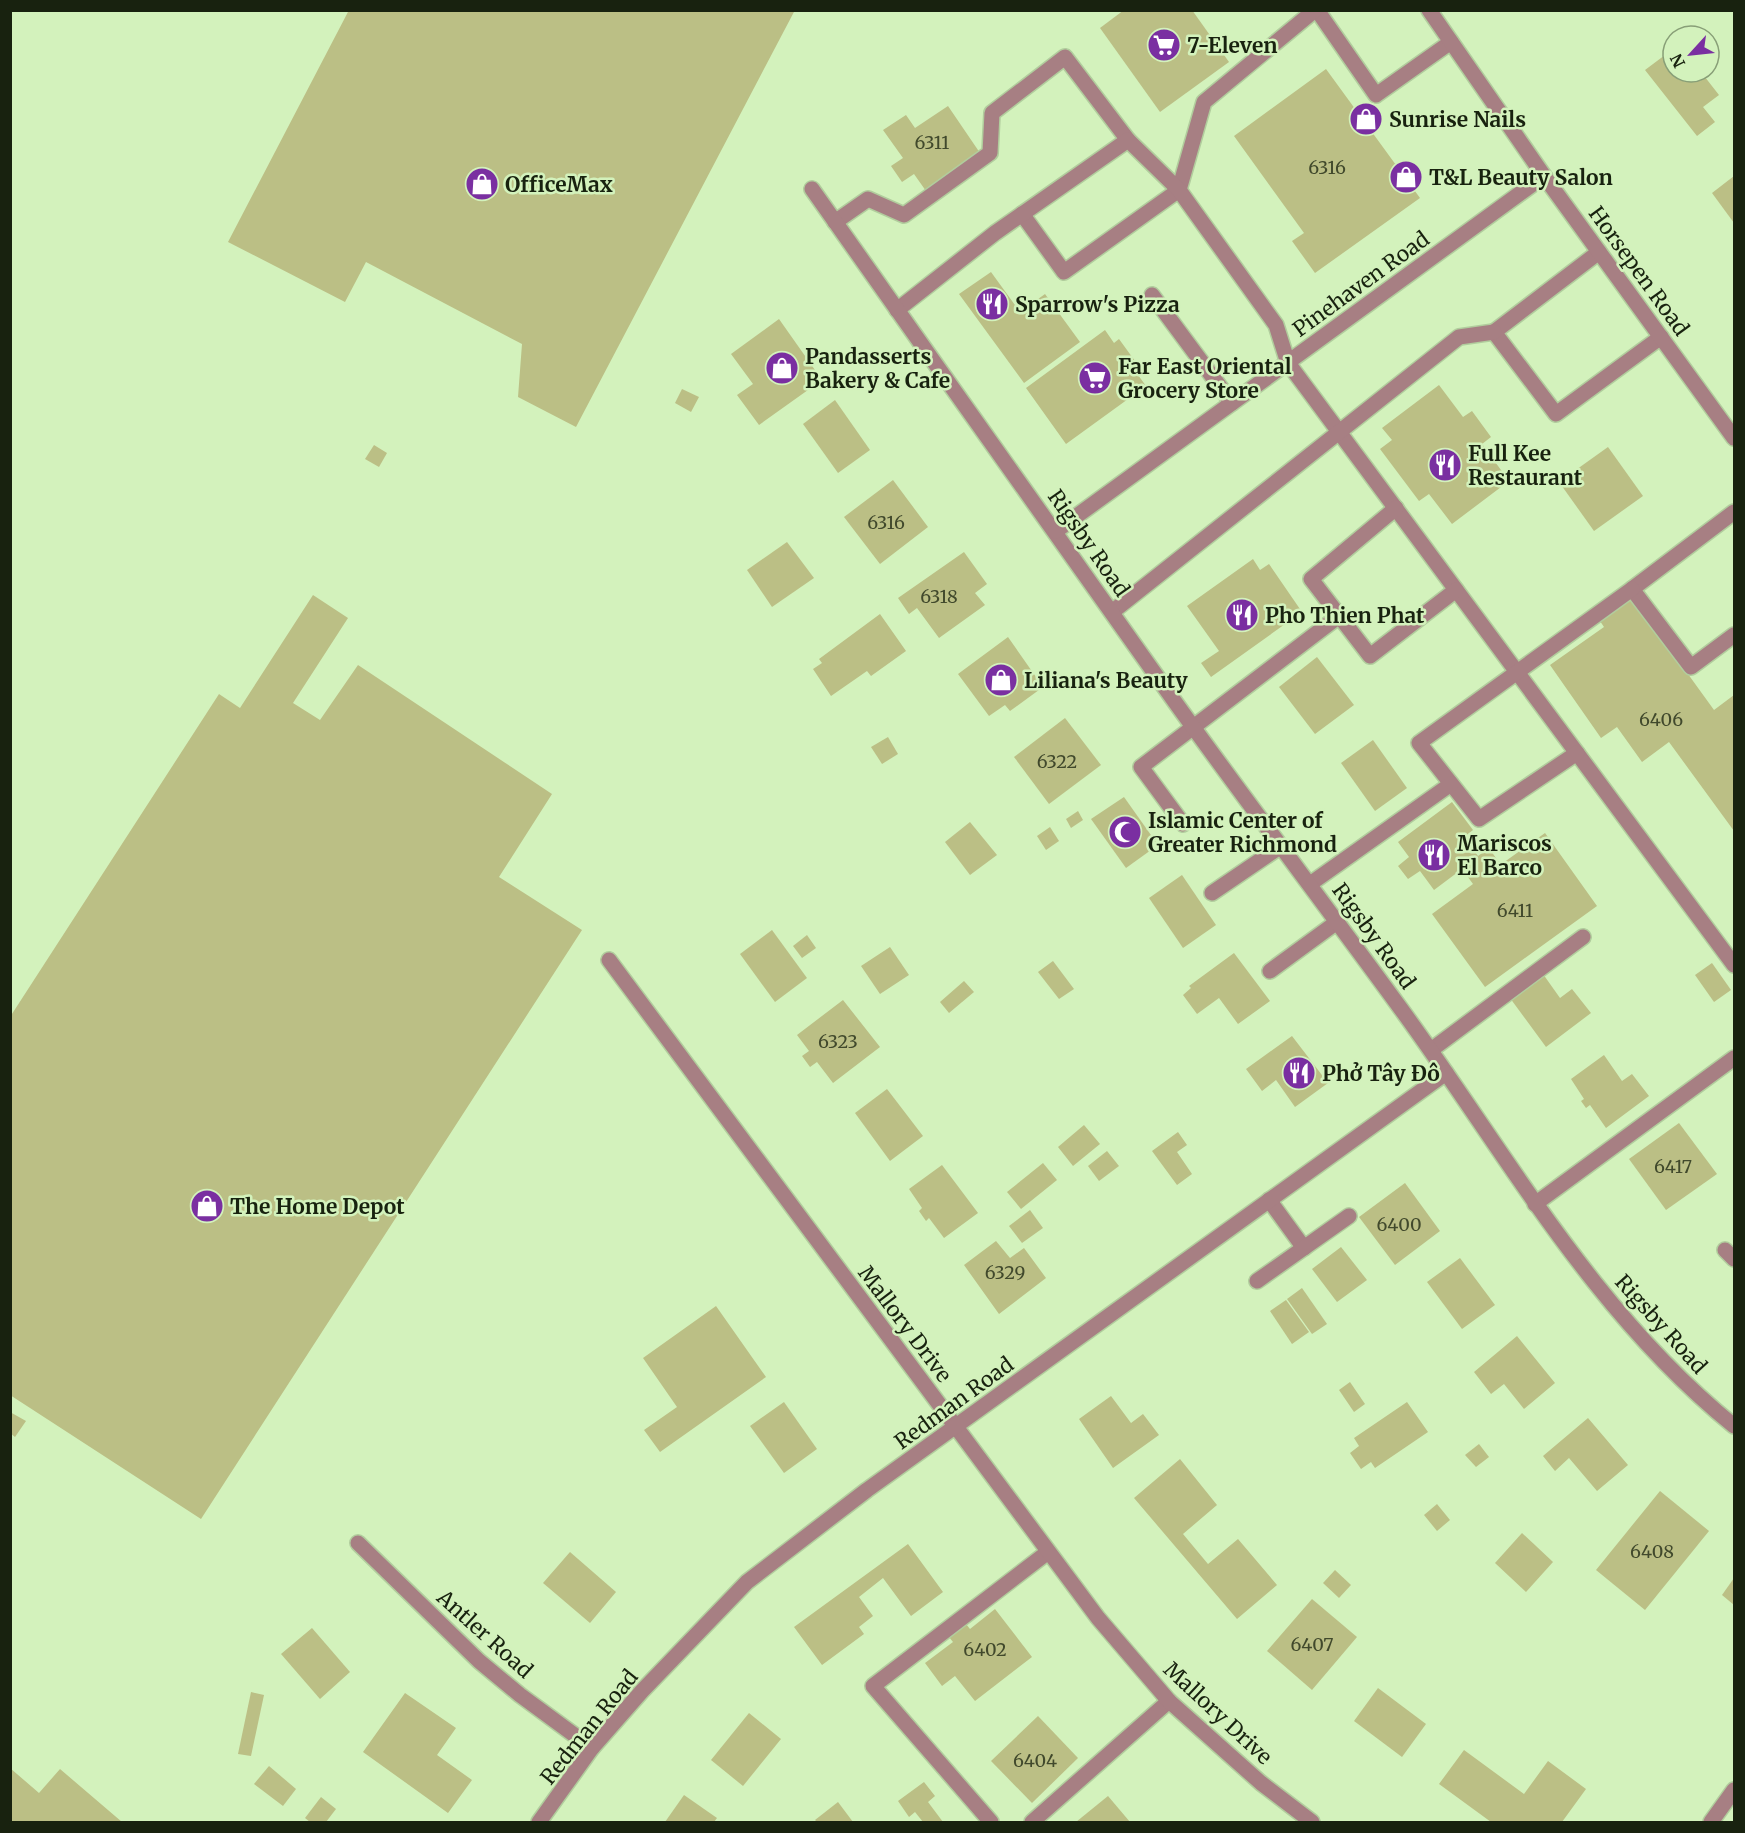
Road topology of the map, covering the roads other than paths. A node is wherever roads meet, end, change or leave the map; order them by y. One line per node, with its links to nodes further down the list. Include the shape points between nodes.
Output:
1 (1316, 10): 3 (street, via 1376,95); 7 (street, via 1204,102)
2 (1429, 10): 3 (street, Horsepen Road)
3 (1451, 42): 5 (street, Horsepen Road)
4 (1128, 140): 7 (street); 8 (street); 9 (street, via 1065,57 992,113 990,153 904,215 868,199)
5 (1544, 176): 10 (street, Horsepen Road); 15 (street, Pinehaven Road)
6 (812, 189): 9 (street, Rigsby Road)
7 (1179, 190): 8 (street, via 1064,272); 15 (street, via 1276,325)
8 (1022, 214): 12 (street)
9 (836, 222): 12 (street, Rigsby Road)
10 (1599, 252): 13 (street); 14 (street, Horsepen Road)
11 (1152, 295): 16 (street)
12 (897, 310): 21 (street, Rigsby Road)
13 (1494, 332): 14 (street, via 1556,414); 17 (street, via 1459,337)
14 (1661, 337): 18 (street, Horsepen Road)
15 (1288, 363): 16 (street, Pinehaven Road); 17 (street)
16 (1233, 403): 21 (street, Pinehaven Road)
17 (1339, 433): 19 (street); 24 (street)
18 (1734, 438)
19 (1396, 508): 23 (street); 25 (street, via 1311,579)
20 (1734, 512): 22 (street)
21 (1056, 531): 24 (street, Rigsby Road)
22 (1632, 589): 26 (street, via 1691,667); 27 (street)
23 (1456, 590): 25 (street, via 1370,656); 27 (street)
24 (1112, 612): 28 (street, Rigsby Road)
25 (1339, 616): 28 (street)
26 (1734, 635)
27 (1517, 672): 29 (street); 30 (street, via 1419,743)
28 (1194, 728): 31 (street, via 1141,767); 32 (street, Rigsby Road)
29 (1577, 753): 30 (street, via 1479,819); 38 (street)
30 (1451, 784): 33 (street)
31 (1183, 824)
32 (1281, 846): 33 (street, Rigsby Road); 34 (street)
33 (1310, 884): 35 (street, Rigsby Road)
34 (1212, 893)
35 (1337, 922): 39 (street); 40 (street, Rigsby Road)
36 (1583, 937): 40 (street)
37 (609, 960): 49 (street, Mallory Drive)
38 (1734, 965)
39 (1270, 971)
40 (1431, 1050): 42 (street, Rigsby Road)
41 (1734, 1058): 44 (street)
42 (1446, 1073): 43 (street, Redman Road); 44 (street, Rigsby Road)
43 (1269, 1200): 46 (street); 49 (street, Redman Road)
44 (1534, 1204): 48 (street, Rigsby Road, via 1661,1358)
45 (1348, 1216): 46 (street)
46 (1304, 1248): 47 (street)
47 (1257, 1281)
48 (1734, 1426)
49 (956, 1428): 51 (street, Mallory Drive); 53 (street, Redman Road, via 747,1582)
50 (358, 1542): 53 (street, Antler Road, via 479,1660)
51 (1048, 1552): 52 (street, Mallory Drive); 57 (street, via 873,1686)
52 (1169, 1701): 58 (street); 59 (street, Mallory Drive, via 1261,1783)
53 (592, 1748): 56 (street, Redman Road)
54 (1734, 1790): 55 (street)
55 (1717, 1820)
56 (539, 1822)
57 (990, 1822)
58 (1032, 1822)
59 (1312, 1822)

